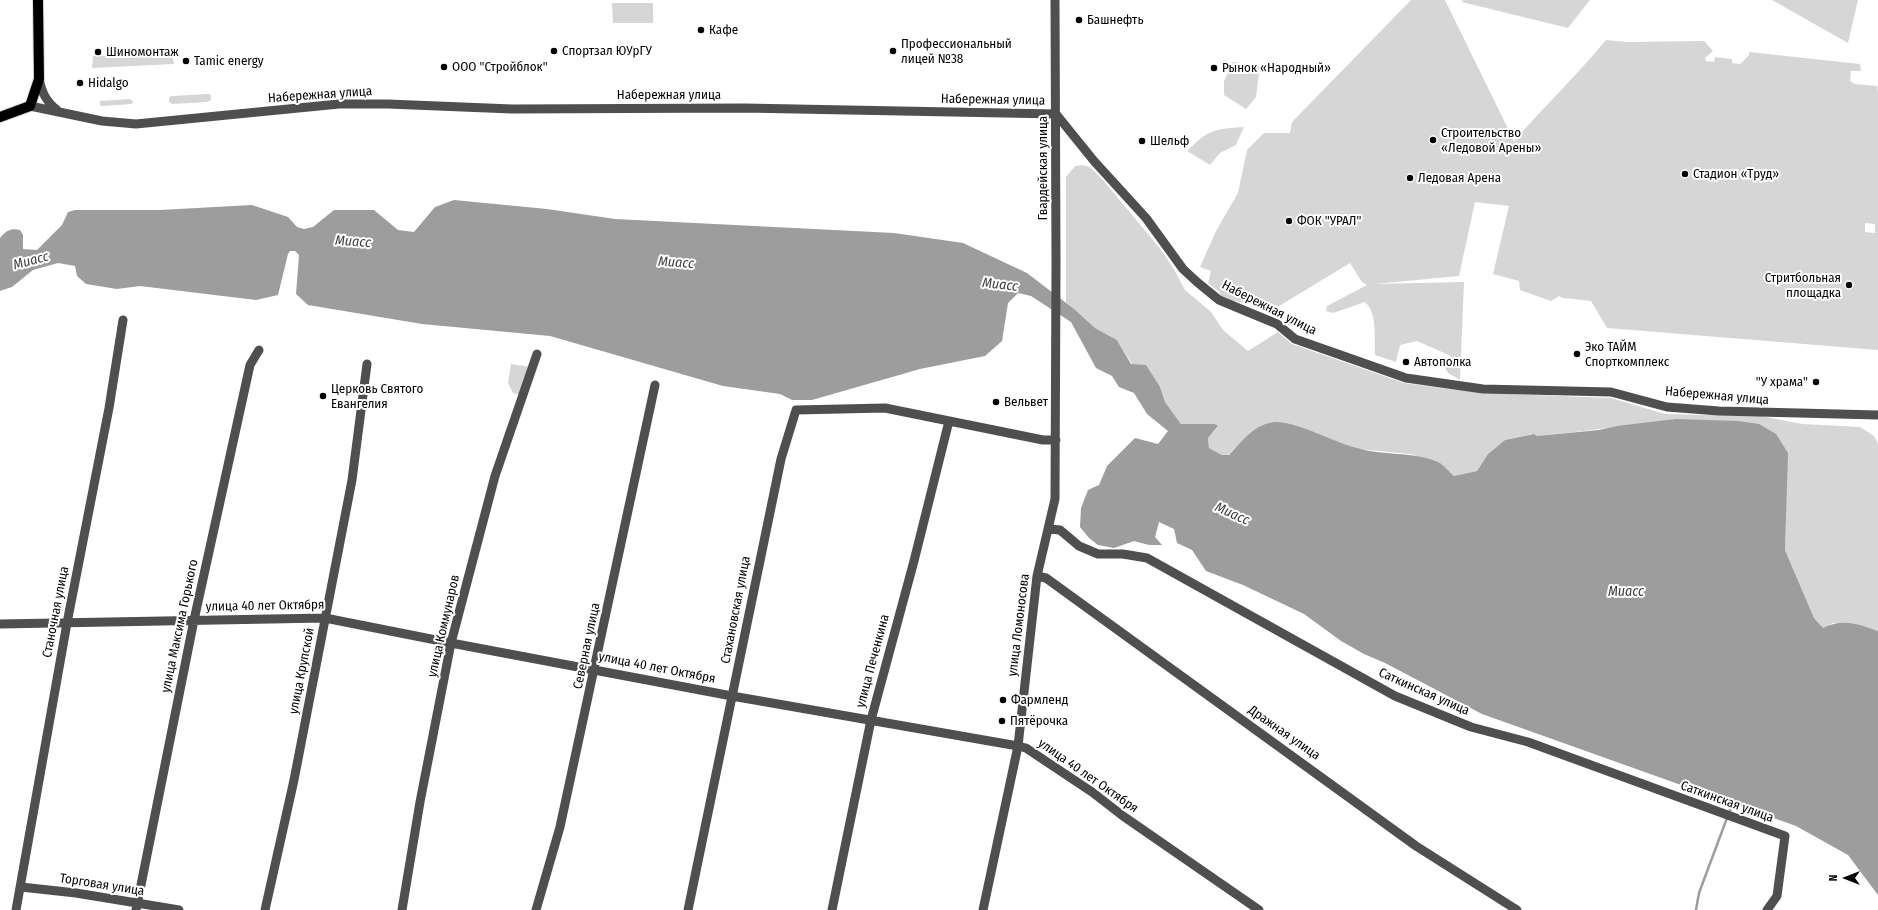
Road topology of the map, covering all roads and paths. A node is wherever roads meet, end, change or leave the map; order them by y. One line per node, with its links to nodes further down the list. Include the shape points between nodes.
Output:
1 (38, 0): 3 (main road)
2 (1055, 0): 6 (street, Гвардейская улица)
3 (39, 79): 4 (main road); 5 (street, via 48,102)
4 (30, 106): 5 (street, Набережная улица); 7 (main road)
5 (58, 111): 6 (street, Набережная улица, via 102,121 136,124 339,104 512,109 744,108)
6 (1056, 114): 9 (street, Гвардейская улица); 14 (street, Набережная улица, via 1094,161 1146,218 1183,269 1197,282 1219,300 1277,324 1295,338 1352,360 1406,378 1483,389 1611,392 1667,407 1774,414)
7 (0, 117)
8 (123, 320): 21 (street, Станочная улица, via 110,408)
9 (1056, 342): 16 (street, улица Ломоносова)
10 (259, 350): 20 (street, улица Максима Горького, via 250,365)
11 (537, 354): 23 (street, улица Коммунаров, via 495,476)
12 (367, 364): 19 (street, улица Крупской, via 352,480)
13 (655, 385): 24 (street, Северная улица)
14 (1878, 416)
15 (948, 421): 16 (street, via 1043,440); 25 (street, Стахановская улица, via 885,408 796,410 781,459); 26 (street, улица Печенкина)
16 (1056, 440): 17 (street, улица Ломоносова, via 1055,499)
17 (1049, 529): 18 (street, улица Ломоносова); 40 (street, Саткинская улица, via 1060,530 1079,546 1098,554 1123,554 1147,558 1395,696 1471,727 1528,742 1785,836 1777,896)
18 (1037, 576): 27 (street, улица Ломоносова); 39 (street, Дражная улица, via 1046,578 1416,846)
19 (325, 618): 20 (street, улица 40 лет Октября); 23 (street, улица 40 лет Октября); 32 (street, улица Крупской, via 294,780)
20 (194, 620): 21 (street, улица 40 лет Октября); 29 (street, улица Максима Горького)
21 (67, 623): 22 (street, улица 40 лет Октября); 28 (street, Станочная улица)
22 (0, 624)
23 (451, 643): 24 (street, улица 40 лет Октября); 33 (street, улица Коммунаров)
24 (595, 670): 25 (street, улица 40 лет Октября); 34 (street, Северная улица, via 560,827)
25 (732, 696): 26 (street, улица 40 лет Октября); 35 (street, Стахановская улица)
26 (871, 720): 27 (street, улица 40 лет Октября); 36 (street, улица Печенкина)
27 (1018, 746): 37 (street, улица Ломоносова); 38 (street, улица 40 лет Октября, via 1026,748 1092,792)
28 (21, 887): 29 (street, Торговая улица, via 76,893); 30 (street, Станочная улица)
29 (136, 907): 31 (street, Торговая улица)
30 (16, 910)
31 (179, 910)
32 (265, 910)
33 (402, 910)
34 (536, 910)
35 (688, 910)
36 (832, 910)
37 (983, 910)
38 (1259, 910)
39 (1517, 910)
40 (1768, 910)

